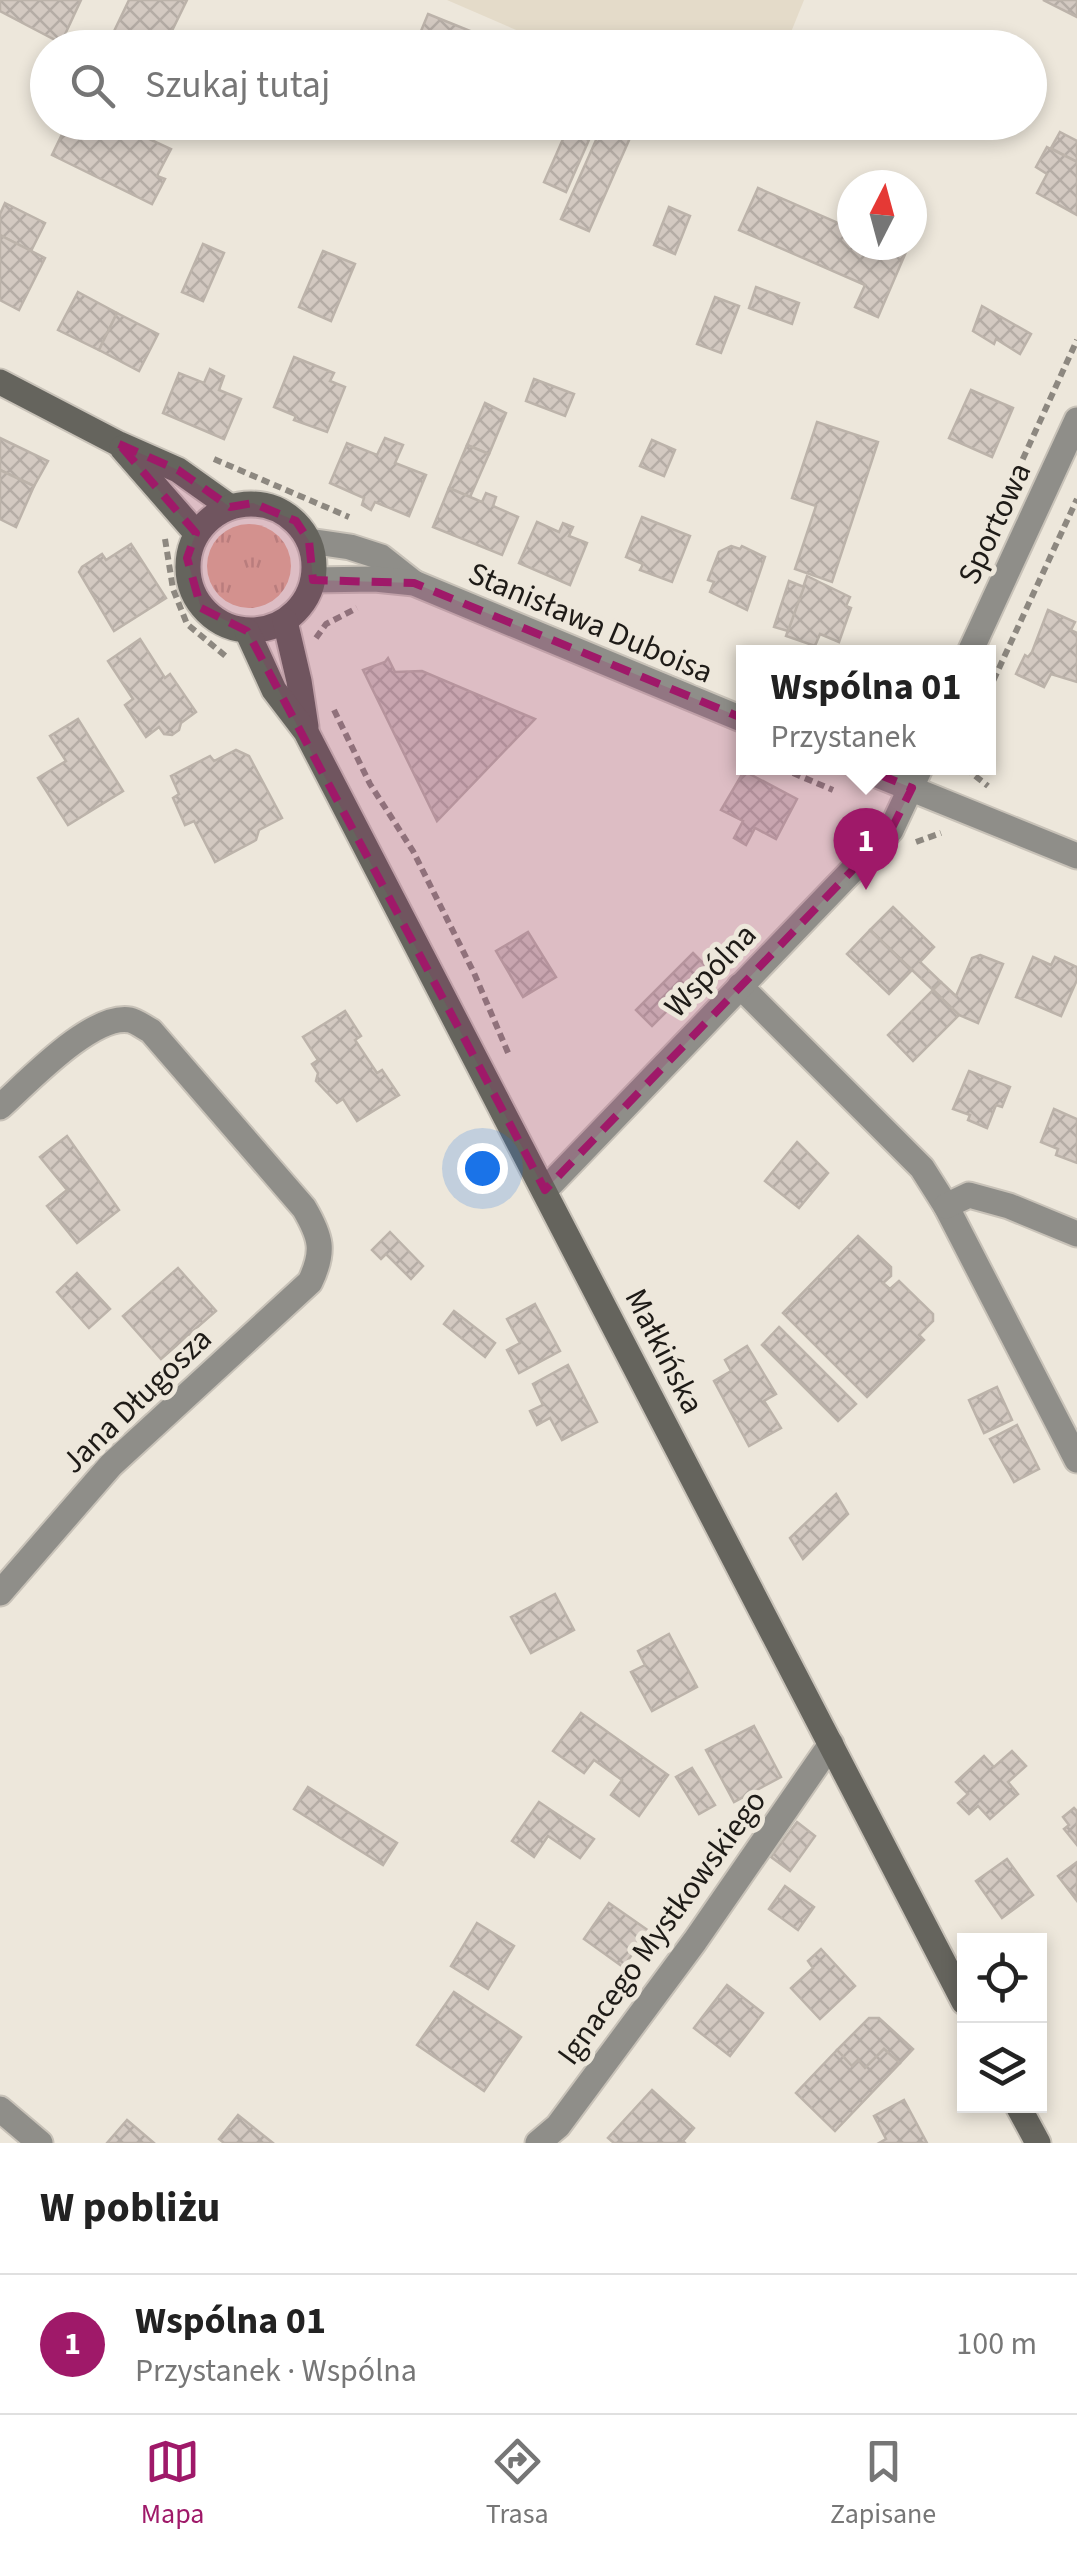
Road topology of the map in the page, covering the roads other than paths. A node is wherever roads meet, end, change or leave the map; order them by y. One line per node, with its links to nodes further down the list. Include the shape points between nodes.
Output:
1 (0, 382): 3 (main road)
2 (1077, 420): 11 (street, Sportowa)
3 (119, 444): 4 (main road, via 178,470); 5 (main road)
4 (230, 507): 5 (main road); 6 (main road, via 276,508)
5 (196, 534): 10 (main road, via 187,558 189,584 201,608)
6 (309, 541): 7 (main road); 8 (street, Stanisława Duboisa, via 381,557)
7 (314, 580): 8 (street, Stanisława Duboisa); 9 (main road)
8 (414, 583): 12 (street, Stanisława Duboisa)
9 (285, 621): 10 (main road); 13 (main road, Małkińska)
10 (247, 631): 13 (main road, Małkińska, via 274,690)
11 (973, 645)
12 (736, 717)
13 (306, 732): 18 (main road, Małkińska)
14 (916, 778): 15 (street); 16 (street, Wspólna, via 891,830)
15 (1077, 856)
16 (740, 986): 18 (street, Wspólna); 19 (street, via 922,1168)
17 (0, 1107): 22 (street, Jana Długosza, via 68,1046 104,1023 130,1020 151,1032 304,1208 318,1232 320,1260 310,1282 110,1464)
18 (545, 1190): 23 (main road, Małkińska)
19 (946, 1206): 20 (street, via 970,1195); 21 (street)
20 (1077, 1234)
21 (1077, 1460)
22 (0, 1593)
23 (832, 1744): 24 (main road, Małkińska); 28 (street, Ignacego Mystkowskiego, via 638,2018)
24 (957, 1988)
25 (0, 2109): 27 (street)
26 (1022, 2113): 29 (main road)
27 (40, 2143)
28 (538, 2143)
29 (1038, 2143)

